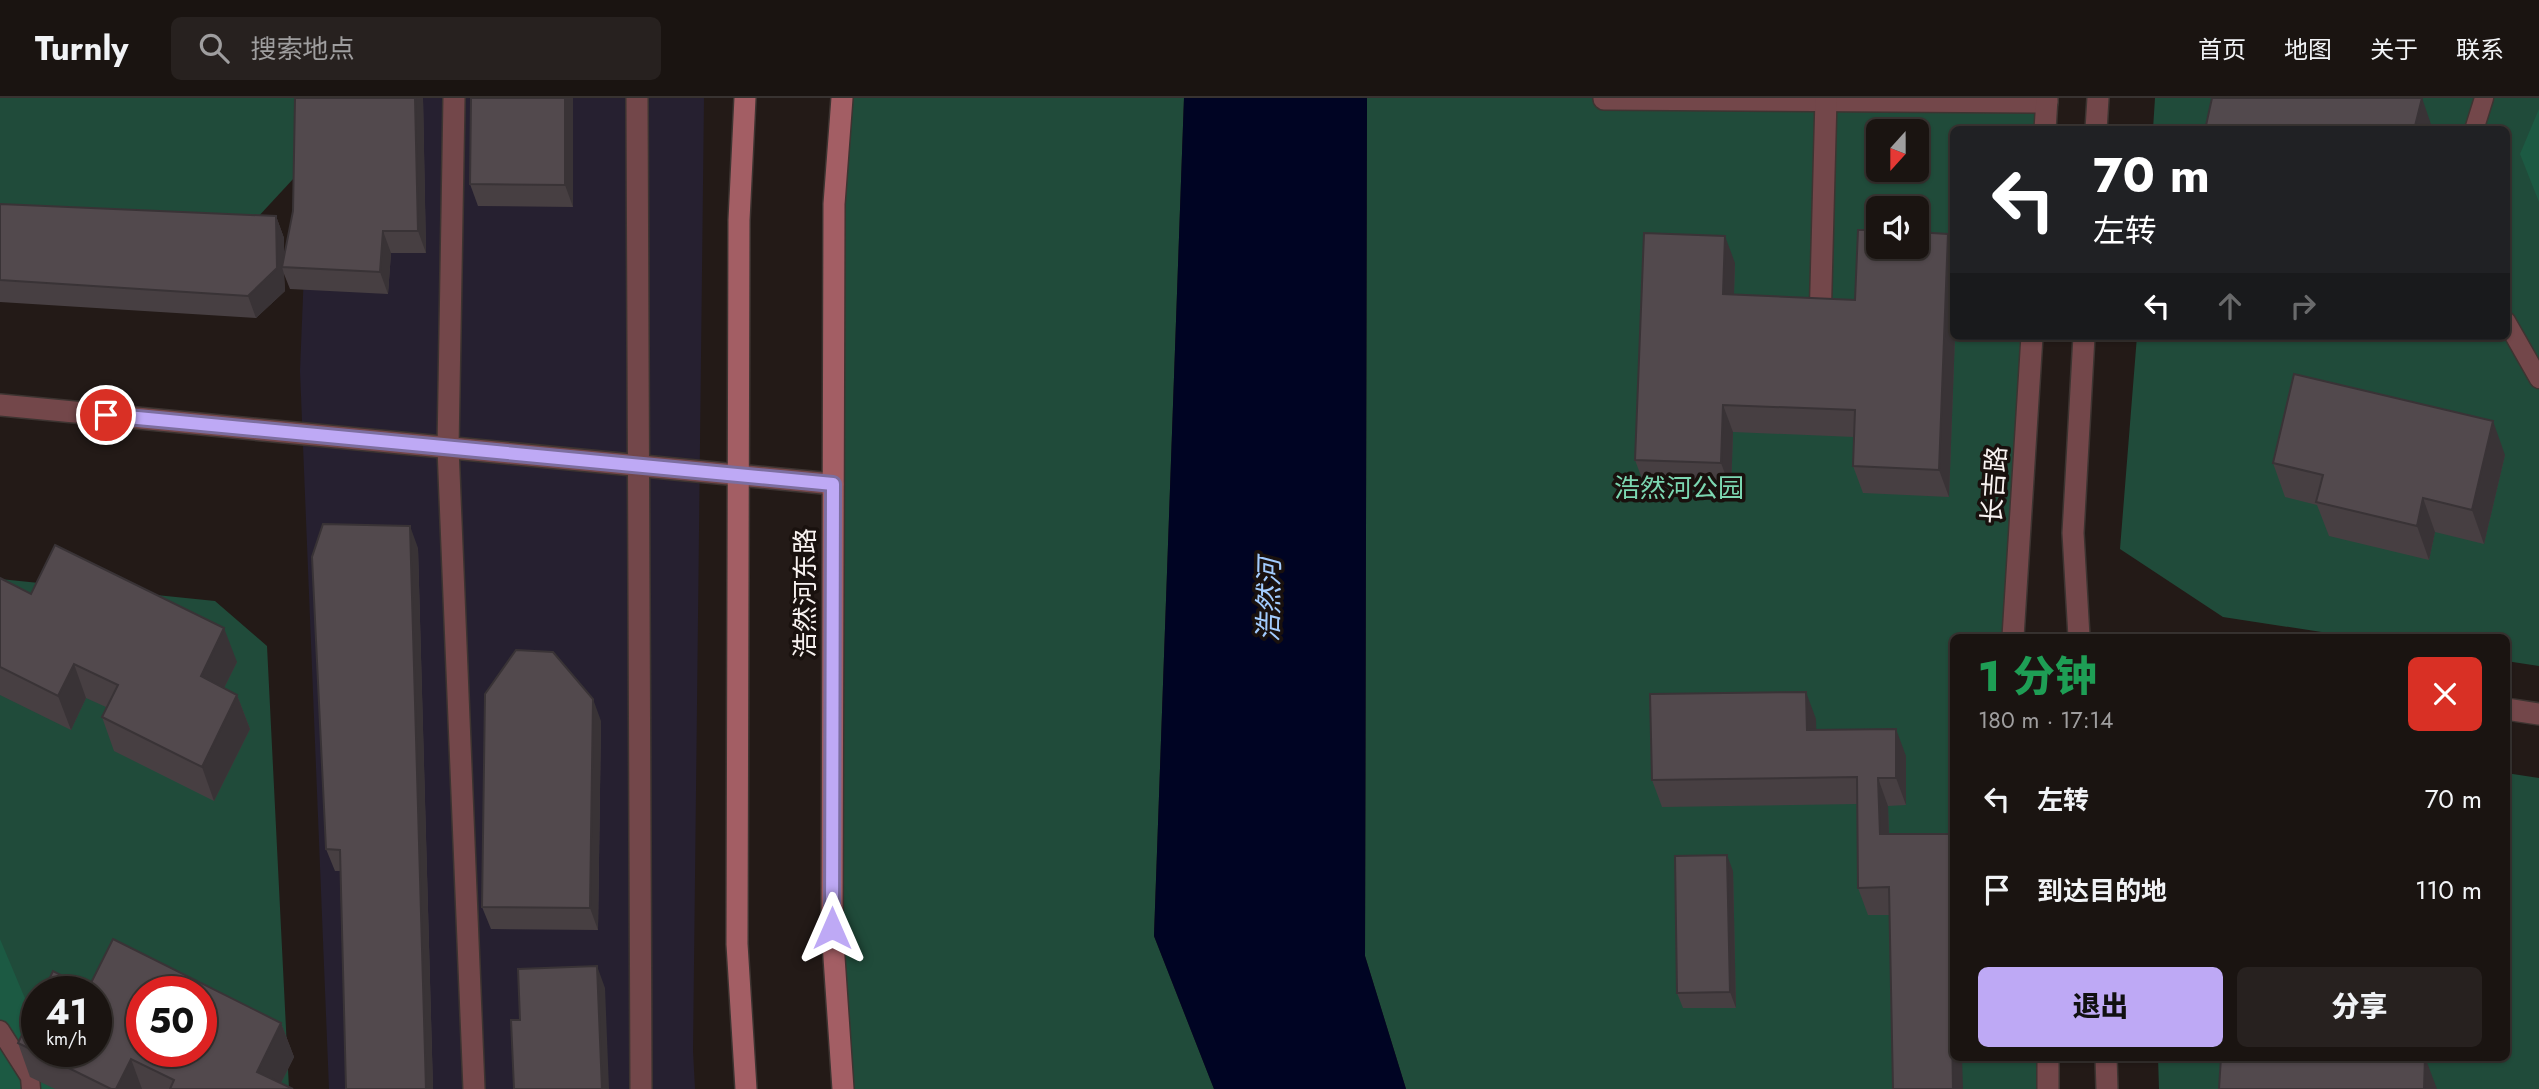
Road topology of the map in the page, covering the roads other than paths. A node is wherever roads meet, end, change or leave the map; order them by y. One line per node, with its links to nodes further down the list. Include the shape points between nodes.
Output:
1 (454, 98): 19 (street)
2 (637, 98): 20 (street)
3 (745, 98): 21 (main road, via 739,220)
4 (842, 98): 22 (main road, 浩然河东路, via 834,204)
5 (2098, 98): 11 (street)
6 (2484, 98): 12 (lane)
7 (1604, 99): 8 (street)
8 (1826, 99): 9 (street); 13 (street)
9 (2047, 100): 10 (street)
10 (2045, 126)
11 (2096, 126)
12 (2475, 126)
13 (1820, 325)
14 (2510, 328): 17 (lane)
15 (2032, 340): 23 (street, 长吉路)
16 (2084, 340): 24 (street, via 2074,533)
17 (2539, 379)
18 (0, 405): 19 (street)
19 (449, 448): 20 (street); 31 (street)
20 (638, 466): 21 (street); 32 (street)
21 (738, 475): 22 (street); 33 (main road, via 737,944)
22 (833, 484): 34 (main road, 浩然河东路, via 832,928)
23 (2019, 634)
24 (2079, 634)
25 (2510, 710): 26 (street)
26 (2539, 714)
27 (0, 1030): 30 (lane, via 30,1077)
28 (2048, 1061): 35 (street)
29 (2106, 1061): 36 (street)
30 (31, 1089)
31 (474, 1089)
32 (641, 1089)
33 (747, 1089)
34 (844, 1089)
35 (2048, 1089)
36 (2107, 1089)

